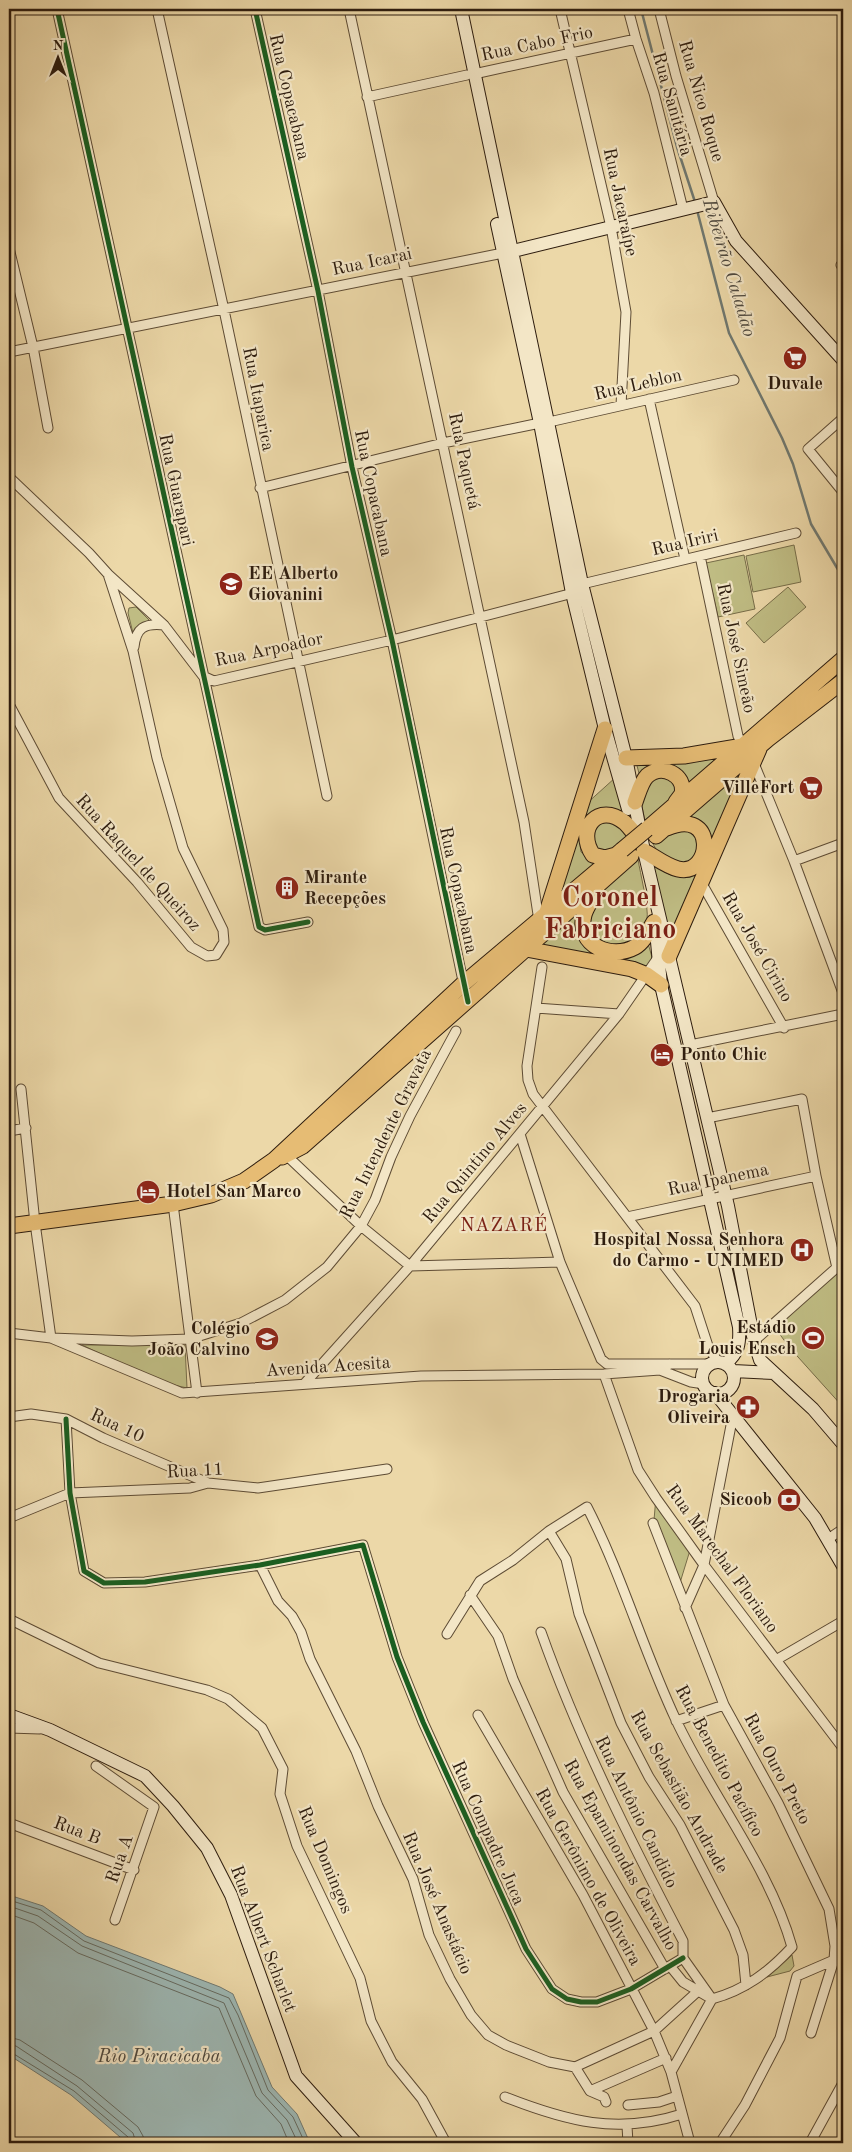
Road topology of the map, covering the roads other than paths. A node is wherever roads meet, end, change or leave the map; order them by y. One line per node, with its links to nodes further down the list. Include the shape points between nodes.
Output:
1 (58, 9): 22 (street, Rua Guarapari)
2 (157, 9): 21 (street, Rua Itaparica)
3 (255, 9): 20 (street, Rua Copacabana)
4 (349, 9): 13 (street, Rua Paquetá)
5 (453, 9): 12 (main road)
6 (461, 9): 12 (main road)
7 (560, 9): 11 (street, Rua Jacaraípe)
8 (628, 9): 10 (street, Rua Sanitária)
9 (659, 9): 14 (street, Rua Nico Roque)
10 (636, 39): 11 (street, Rua Cabo Frio); 15 (street, Rua Sanitária)
11 (569, 54): 12 (street, Rua Cabo Frio); 16 (street, Rua Jacaraípe)
12 (471, 75): 13 (street, Rua Cabo Frio); 18 (main road)
13 (367, 97): 19 (street, Rua Paquetá)
14 (713, 202): 15 (main road, Rua Icarai); 25 (main road, via 736,241)
15 (686, 208): 16 (main road, Rua Icarai)
16 (611, 227): 18 (main road, Rua Icarai); 28 (street, Rua Jacaraípe, via 626,312)
17 (9, 248): 23 (street)
18 (507, 252): 19 (street, Rua Icarai); 30 (main road)
19 (405, 272): 20 (street, Rua Icarai); 32 (street, Rua Paquetá)
20 (318, 291): 21 (street, Rua Icarai); 33 (street, Rua Copacabana)
21 (224, 310): 22 (street, Rua Icarai); 35 (street, Rua Itaparica)
22 (127, 329): 23 (street, Rua Icarai); 48 (street, Rua Guarapari)
23 (33, 348): 24 (street, Rua Icarai); 31 (street)
24 (9, 352)
25 (843, 360)
26 (734, 380): 27 (street, Rua Leblon)
27 (649, 399): 28 (street, Rua Leblon); 39 (street)
28 (621, 405): 30 (street, Rua Leblon)
29 (843, 418): 36 (street, via 808,450)
30 (544, 423): 32 (street, Rua Leblon); 41 (main road)
31 (48, 428)
32 (443, 443): 33 (street, Rua Leblon); 42 (street, Rua Paquetá)
33 (352, 467): 35 (street, Rua Leblon); 44 (street, Rua Copacabana)
34 (9, 477): 40 (street, Rua Arpoador)
35 (260, 488): 46 (street, Rua Itaparica)
36 (843, 492)
37 (796, 534): 38 (street, Rua Iriri)
38 (700, 556): 39 (street, Rua Iriri); 52 (street, Rua José Simeão, via 736,727)
39 (685, 560): 41 (street, Rua Iriri)
40 (108, 574): 43 (street, Rua Arpoador); 45 (street, Rua Raquel de Queiroz)
41 (580, 589): 42 (street, Rua Arpoador); 51 (main road); 53 (main road)
42 (481, 616): 44 (street, Rua Arpoador); 63 (street, Rua Paquetá)
43 (164, 624): 45 (street, via 144,626 135,635); 48 (street, Rua Arpoador)
44 (392, 640): 46 (street, Rua Arpoador); 71 (street, Rua Copacabana)
45 (134, 651): 50 (street, Rua Raquel de Queiroz, via 157,758 183,848 223,930 224,942 216,955 207,956 191,947 59,798)
46 (299, 662): 48 (street, Rua Arpoador, via 214,681); 54 (street, Rua Itaparica)
47 (840, 662): 49 (main road, via 838,679); 52 (main road)
48 (203, 676): 64 (street, Rua Guarapari, via 259,927 266,930)
49 (843, 684): 52 (main road)
50 (9, 704)
51 (605, 729): 57 (main road); 63 (main road)
52 (748, 755): 53 (main road); 56 (main road); 57 (main road); 60 (street, Rua José Simeão); 62 (main road)
53 (626, 758): 55 (main road)
54 (327, 796)
55 (635, 802): 56 (main road, via 648,776 661,770 676,776 683,789); 59 (main road)
56 (673, 806): 57 (main road)
57 (650, 832): 59 (main road); 59 (main road, via 614,817 599,817 589,824 585,837 593,855 605,858); 59 (main road, via 682,822 691,824 702,832 704,853 689,870); 65 (main road)
58 (843, 843): 60 (street)
59 (629, 853): 61 (main road); 63 (main road); 67 (main road)
60 (794, 861): 70 (street, Rua José Simeão)
61 (602, 881): 65 (main road, via 584,915 587,938 592,946 605,951 637,946); 66 (main road)
62 (701, 882): 67 (main road); 78 (street, Rua José Cirino)
63 (542, 918): 71 (main road)
64 (308, 922)
65 (654, 922): 67 (main road)
66 (526, 949): 69 (main road, via 596,961); 74 (main road)
67 (664, 956): 69 (street, Rua Quintino Alves); 72 (main road); 80 (main road)
68 (542, 967): 75 (street)
69 (647, 975): 72 (main road); 76 (street, Rua Quintino Alves)
70 (841, 976): 73 (street, Rua José Simeão)
71 (463, 984): 74 (street, Rua Copacabana); 87 (main road)
72 (661, 985): 90 (main road)
73 (843, 993)
74 (468, 1002): 87 (main road, via 304,1146)
75 (536, 1008): 76 (street); 82 (street, via 529,1048 528,1080)
76 (619, 1014): 82 (street, Rua Quintino Alves)
77 (843, 1014): 78 (street)
78 (784, 1028): 80 (street)
79 (456, 1031): 95 (street, Rua Intendente Gravata, via 410,1116 375,1200)
80 (690, 1045): 83 (main road)
81 (21, 1089): 84 (street)
82 (542, 1107): 86 (street, Rua Quintino Alves); 92 (street)
83 (707, 1118): 88 (street, via 802,1099); 89 (main road)
84 (26, 1128): 85 (street); 93 (street)
85 (9, 1131)
86 (520, 1134): 96 (street); 98 (street, Rua Quintino Alves)
87 (281, 1156): 91 (main road, via 229,1188); 95 (street)
88 (816, 1176): 89 (street, Rua Ipanema); 97 (street)
89 (725, 1196): 90 (street, Rua Ipanema); 102 (main road)
90 (711, 1199): 92 (street, Rua Ipanema); 104 (main road, via 739,1326 738,1349 734,1357)
91 (173, 1204): 93 (main road); 101 (street)
92 (627, 1216): 104 (street, via 695,1306 708,1346)
93 (35, 1223): 94 (main road); 100 (street)
94 (9, 1226)
95 (360, 1226): 98 (street); 101 (street, Rua Intendente Gravata, via 327,1267 285,1300 241,1323)
96 (560, 1262): 98 (street); 103 (street, via 601,1360 607,1364)
97 (840, 1265): 102 (street)
98 (410, 1266): 108 (street, Rua Quintino Alves)
99 (9, 1333): 100 (street, Avenida Acesita)
100 (51, 1338): 101 (street, Rua Intendente Gravata); 110 (street, Avenida Acesita, via 157,1384 182,1393)
101 (190, 1339): 110 (street)
102 (754, 1341): 104 (main road); 106 (main road, via 760,1360)
103 (670, 1364): 104 (street); 105 (street, Avenida Acesita)
104 (722, 1365): 106 (main road); 109 (main road, via 703,1373); 111 (main road, via 732,1386 725,1392)
105 (660, 1370): 107 (street, Avenida Acesita); 109 (street, Avenida Acesita)
106 (774, 1373): 115 (main road, via 813,1409)
107 (604, 1374): 108 (street, Avenida Acesita, via 421,1376); 125 (street, Rua Marechal Floriano, via 638,1470)
108 (306, 1383): 110 (street, Avenida Acesita)
109 (704, 1384): 111 (main road)
110 (197, 1393)
111 (715, 1393): 112 (main road)
112 (733, 1415): 123 (main road); 125 (street)
113 (9, 1417): 114 (street, Rua 10, via 31,1414)
114 (66, 1419): 117 (street, Rua 10); 118 (street)
115 (843, 1444)
116 (387, 1469): 117 (street, Rua 11, via 258,1488)
117 (208, 1483): 118 (street, Rua 11, via 190,1488)
118 (70, 1493): 119 (street, Rua 11); 124 (street, via 84,1571 104,1583 144,1582)
119 (9, 1518)
120 (652, 1523): 128 (street, Rua Ouro Preto)
121 (843, 1529): 123 (street)
122 (548, 1531): 127 (street, via 513,1560 480,1581); 137 (street, Rua Benedito Pacífico, via 586,1507 605,1542); 148 (street, Rua Sebastião Andrade, via 566,1559 579,1614 621,1724 649,1777 680,1825 734,1930 743,1954)
123 (828, 1539): 126 (main road)
124 (260, 1565): 149 (street, Rua Compadre Juca, via 363,1546 397,1657 526,1949 552,1989 567,1999 597,2002); 155 (street, Rua José Anastácio, via 278,1601 301,1632 412,1879 429,1936 471,2015 488,2035 506,2045 549,2062)
125 (704, 1565): 128 (street); 133 (street, Rua Marechal Floriano)
126 (843, 1566)
127 (470, 1594): 132 (street); 147 (street, Rua Epaminondas Carvalho, via 498,1636 513,1679 563,1792)
128 (685, 1608): 134 (street, Rua Ouro Preto)
129 (9, 1619): 166 (street, Rua Domingos, via 99,1664 207,1690 228,1699 262,1728 283,1769 280,1794 298,1846 360,1978 371,2021 392,2062 422,2099)
130 (843, 1621): 133 (street)
131 (541, 1632): 145 (street, Rua Antônio Candido, via 576,1726 683,1941)
132 (447, 1634)
133 (776, 1660): 140 (street, Rua Marechal Floriano)
134 (724, 1704): 137 (street); 146 (street, Rua Ouro Preto, via 829,1909)
135 (9, 1715): 139 (main road, Rua Albert Scharlet)
136 (478, 1715): 149 (street, Rua Gerônimo de Oliveira, via 583,1895)
137 (676, 1721): 148 (street, Rua Benedito Pacífico, via 778,1906 792,1947 777,1964)
138 (9, 1728): 139 (street)
139 (50, 1730): 165 (main road, Rua Albert Scharlet, via 145,1776 207,1848 231,1895 296,2076)
140 (843, 1748)
141 (96, 1766): 143 (street, Rua A, via 154,1807)
142 (9, 1823): 143 (street, Rua B)
143 (134, 1870): 144 (street, Rua A)
144 (115, 1920)
145 (683, 1958): 147 (street, Rua Compadre Juca); 151 (street, Rua Antônio Candido)
146 (834, 1960): 153 (street, Rua Ouro Preto); 169 (street, via 797,1976 780,2038 745,2105)
147 (667, 1967): 149 (street, Rua Compadre Juca); 150 (street, Rua Epaminondas Carvalho)
148 (746, 1985): 151 (street)
149 (631, 1989): 152 (street, Rua Gerônimo de Oliveira)
150 (697, 1992): 151 (street, Rua Epaminondas Carvalho); 152 (street)
151 (712, 2000): 156 (street)
152 (654, 2031): 154 (street, Rua Gerônimo de Oliveira); 155 (street)
153 (811, 2033)
154 (666, 2058): 156 (street, Rua Gerônimo de Oliveira); 158 (street)
155 (575, 2067): 158 (street)
156 (671, 2072): 159 (street, Rua Gerônimo de Oliveira)
157 (843, 2083): 170 (street)
158 (590, 2091): 161 (street, via 604,2097)
159 (677, 2096): 162 (street, via 659,2102); 163 (street, Rua Gerônimo de Oliveira)
160 (505, 2097): 164 (street, via 578,2120)
161 (606, 2102)
162 (628, 2105)
163 (682, 2114): 164 (street); 168 (street, Rua Gerônimo de Oliveira)
164 (627, 2126): 167 (street)
165 (356, 2143)
166 (446, 2143)
167 (628, 2143)
168 (690, 2143)
169 (720, 2143)
170 (810, 2143)

